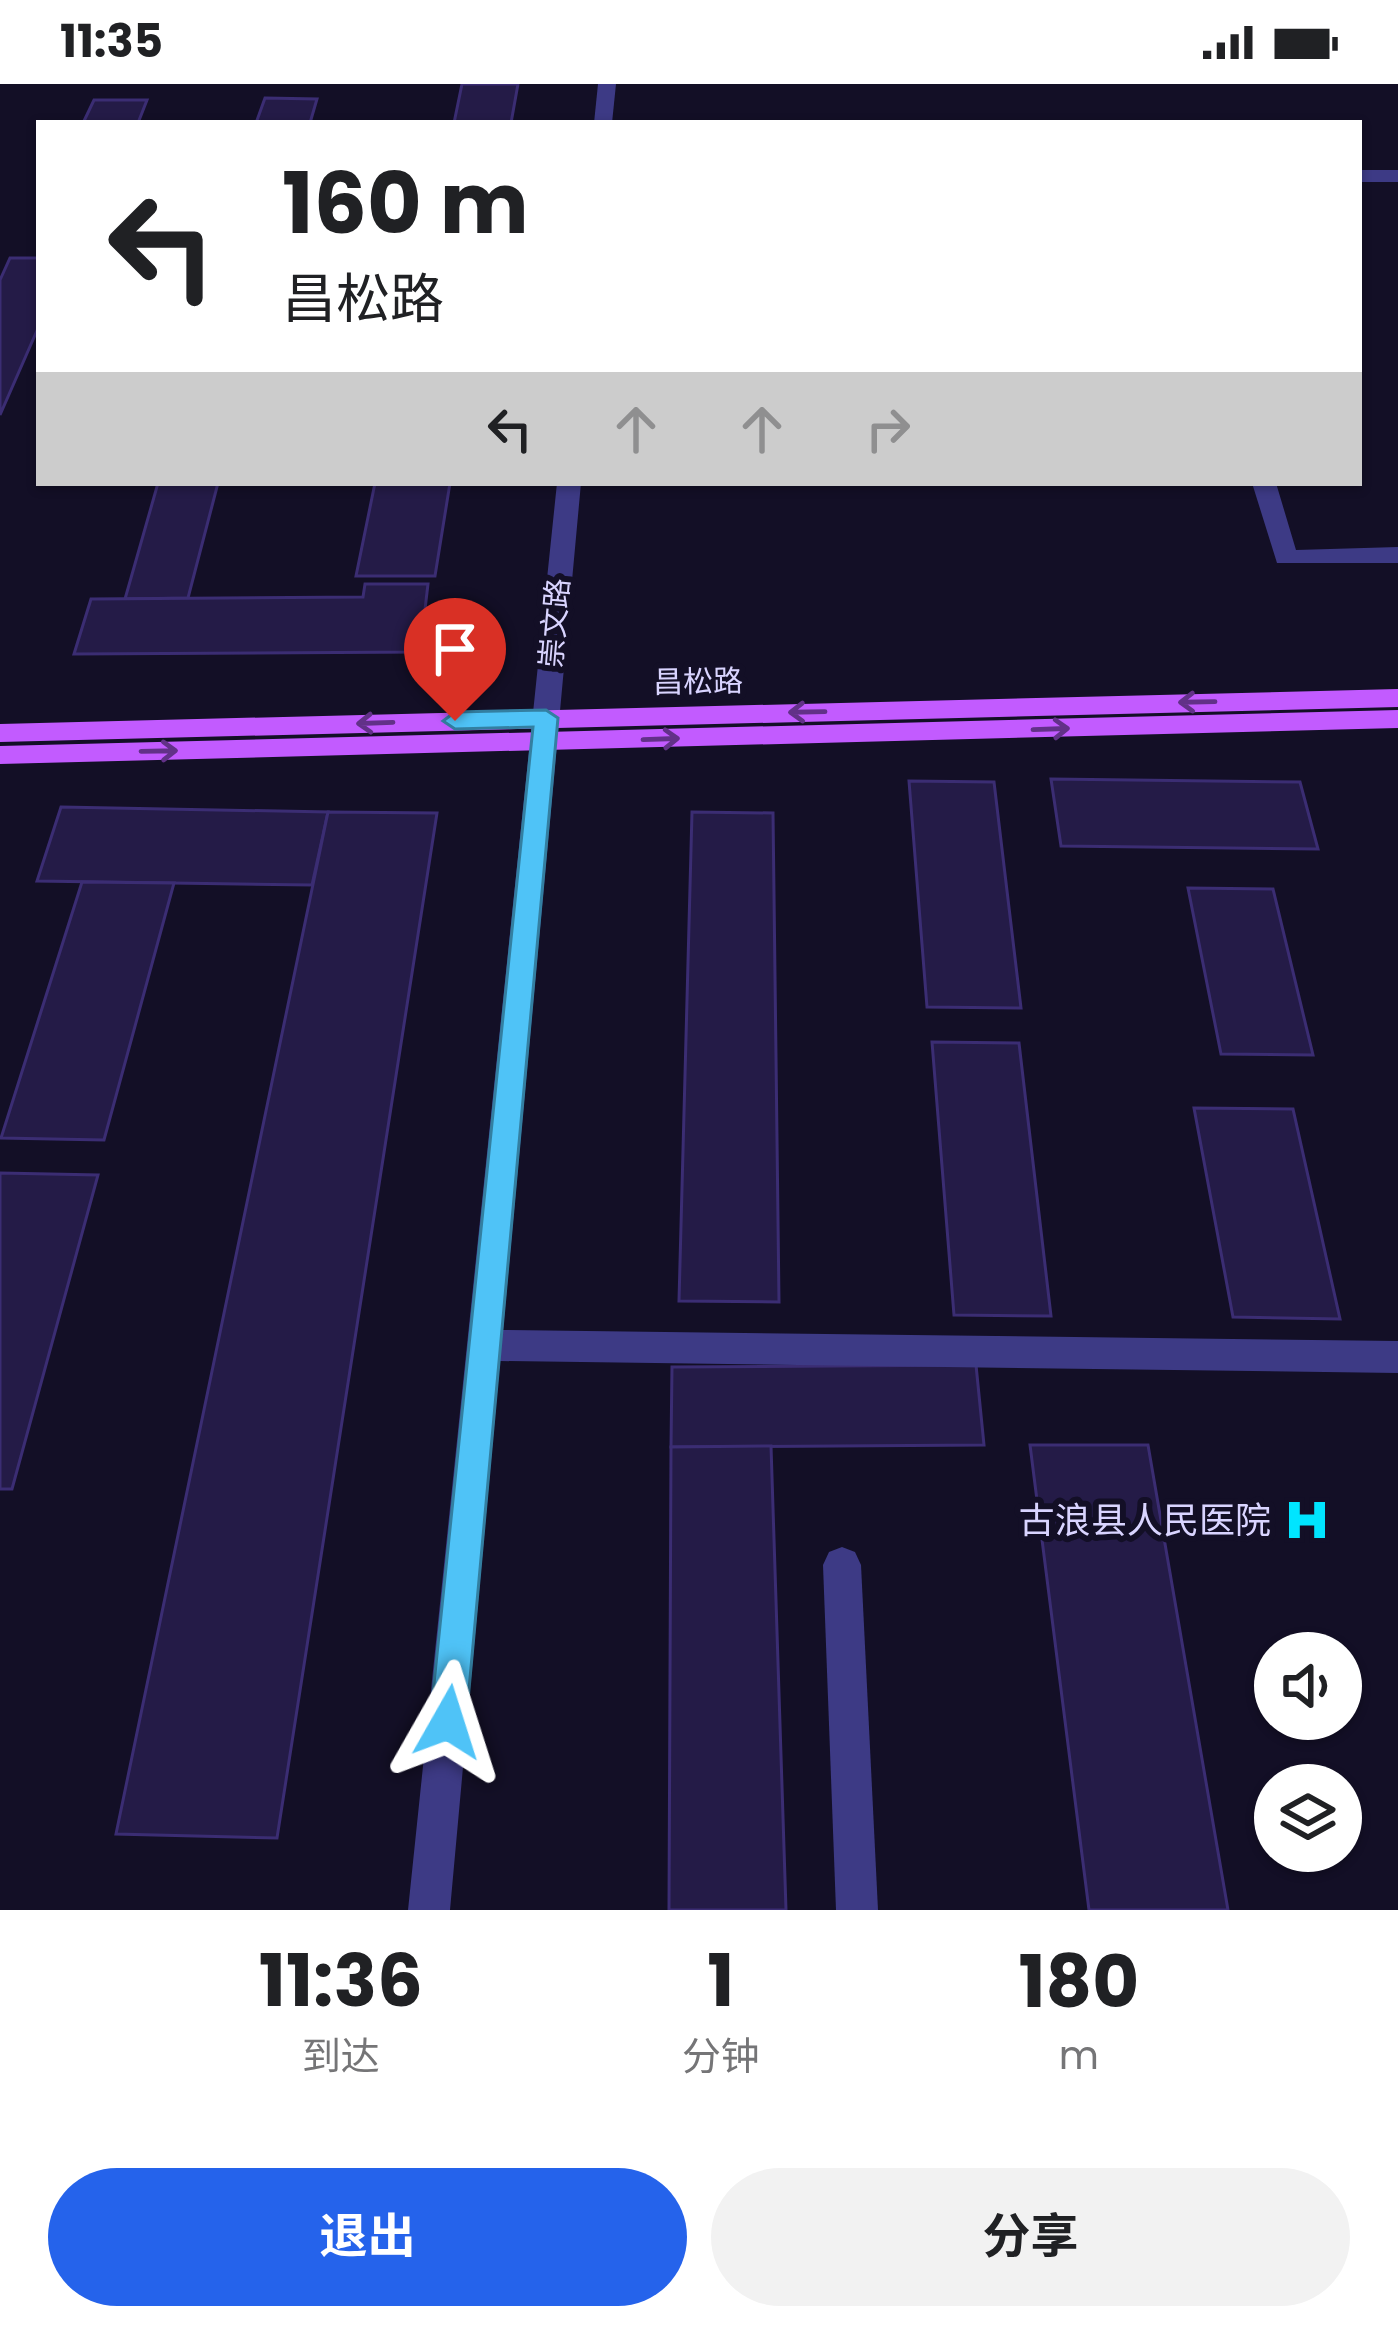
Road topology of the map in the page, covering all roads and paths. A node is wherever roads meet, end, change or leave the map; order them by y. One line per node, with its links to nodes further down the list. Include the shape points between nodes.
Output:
1 (607, 84): 2 (street)
2 (603, 120)
3 (1362, 176): 4 (street)
4 (1398, 176)
5 (569, 486): 10 (street, 崇文路)
6 (1265, 486): 7 (street, via 1286,558)
7 (1398, 555)
8 (1398, 698): 10 (main road, 昌松路, one-way to 10)
9 (1398, 719): 10 (main road, one-way to 9)
10 (545, 730): 11 (main road, 昌松路, one-way to 11); 12 (main road, 昌松路, one-way to 10); 13 (street, 崇文路)
11 (0, 733)
12 (0, 755)
13 (485, 1345): 14 (street); 16 (street, 崇文路)
14 (1398, 1357)
15 (842, 1565): 17 (street)
16 (429, 1910)
17 (857, 1910)

